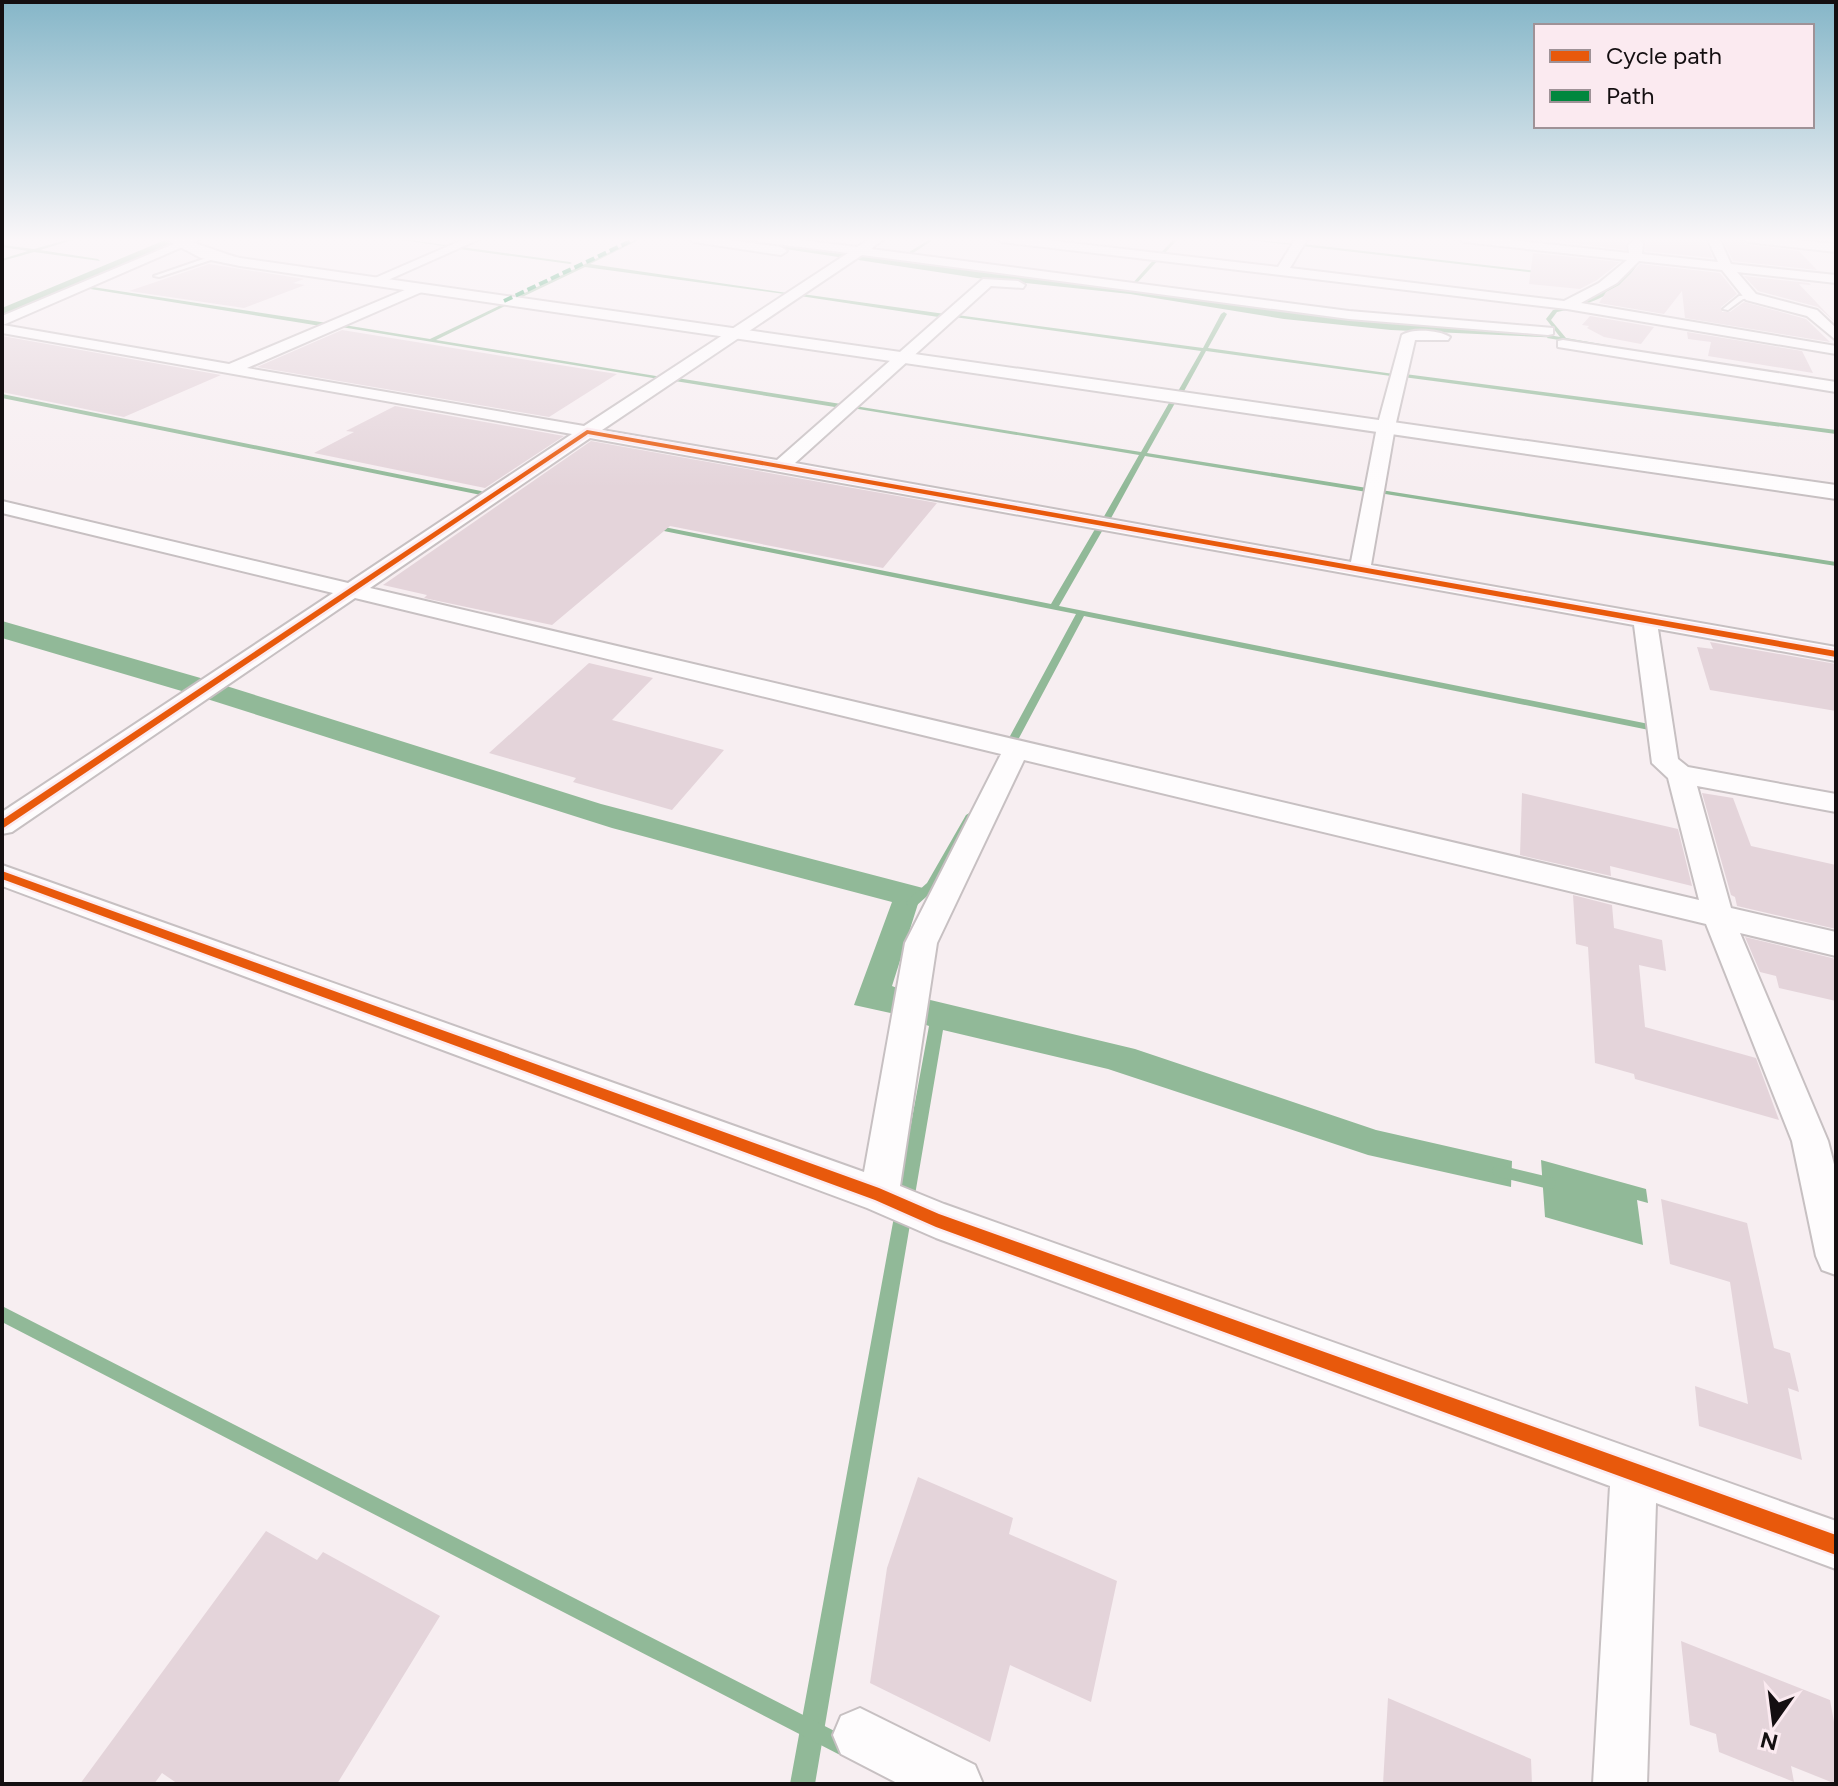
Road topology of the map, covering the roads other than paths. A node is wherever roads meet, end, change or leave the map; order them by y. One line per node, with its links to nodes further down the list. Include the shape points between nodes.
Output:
1 (342, 321): 17 (street)
2 (649, 321): 11 (street)
3 (755, 321): 11 (street)
4 (944, 321): 16 (street)
5 (1291, 321): 12 (street)
6 (1406, 321): 14 (street)
7 (1544, 321): 14 (street)
8 (1664, 321): 15 (street)
9 (1821, 321): 13 (street)
10 (2, 329): 17 (street)
11 (736, 334): 16 (street); 20 (street)
12 (1409, 335): 14 (street); 19 (street)
13 (1836, 336)
14 (1556, 338): 18 (street)
15 (1836, 350)
16 (903, 358): 19 (street); 21 (street)
17 (231, 369): 20 (street)
18 (1836, 387)
19 (1386, 427): 22 (street); 24 (street)
20 (587, 432): 21 (street); 25 (street)
21 (781, 466): 24 (street)
22 (1836, 492)
23 (2, 507): 25 (street)
24 (1360, 569): 26 (street)
25 (352, 590): 28 (street); 31 (street)
26 (1645, 620): 27 (street); 29 (street, via 1665,763)
27 (1836, 654)
28 (1016, 750): 33 (street); 35 (street, via 921,943)
29 (1680, 774): 30 (street); 33 (street)
30 (1836, 803)
31 (2, 825)
32 (2, 875): 35 (street)
33 (1719, 919): 34 (street); 36 (street, via 1810,1141)
34 (1836, 944)
35 (884, 1198): 37 (street)
36 (1836, 1256)
37 (1634, 1473): 38 (street); 41 (street)
38 (1836, 1545)
39 (860, 1735): 40 (street)
40 (956, 1784)
41 (1620, 1784)

